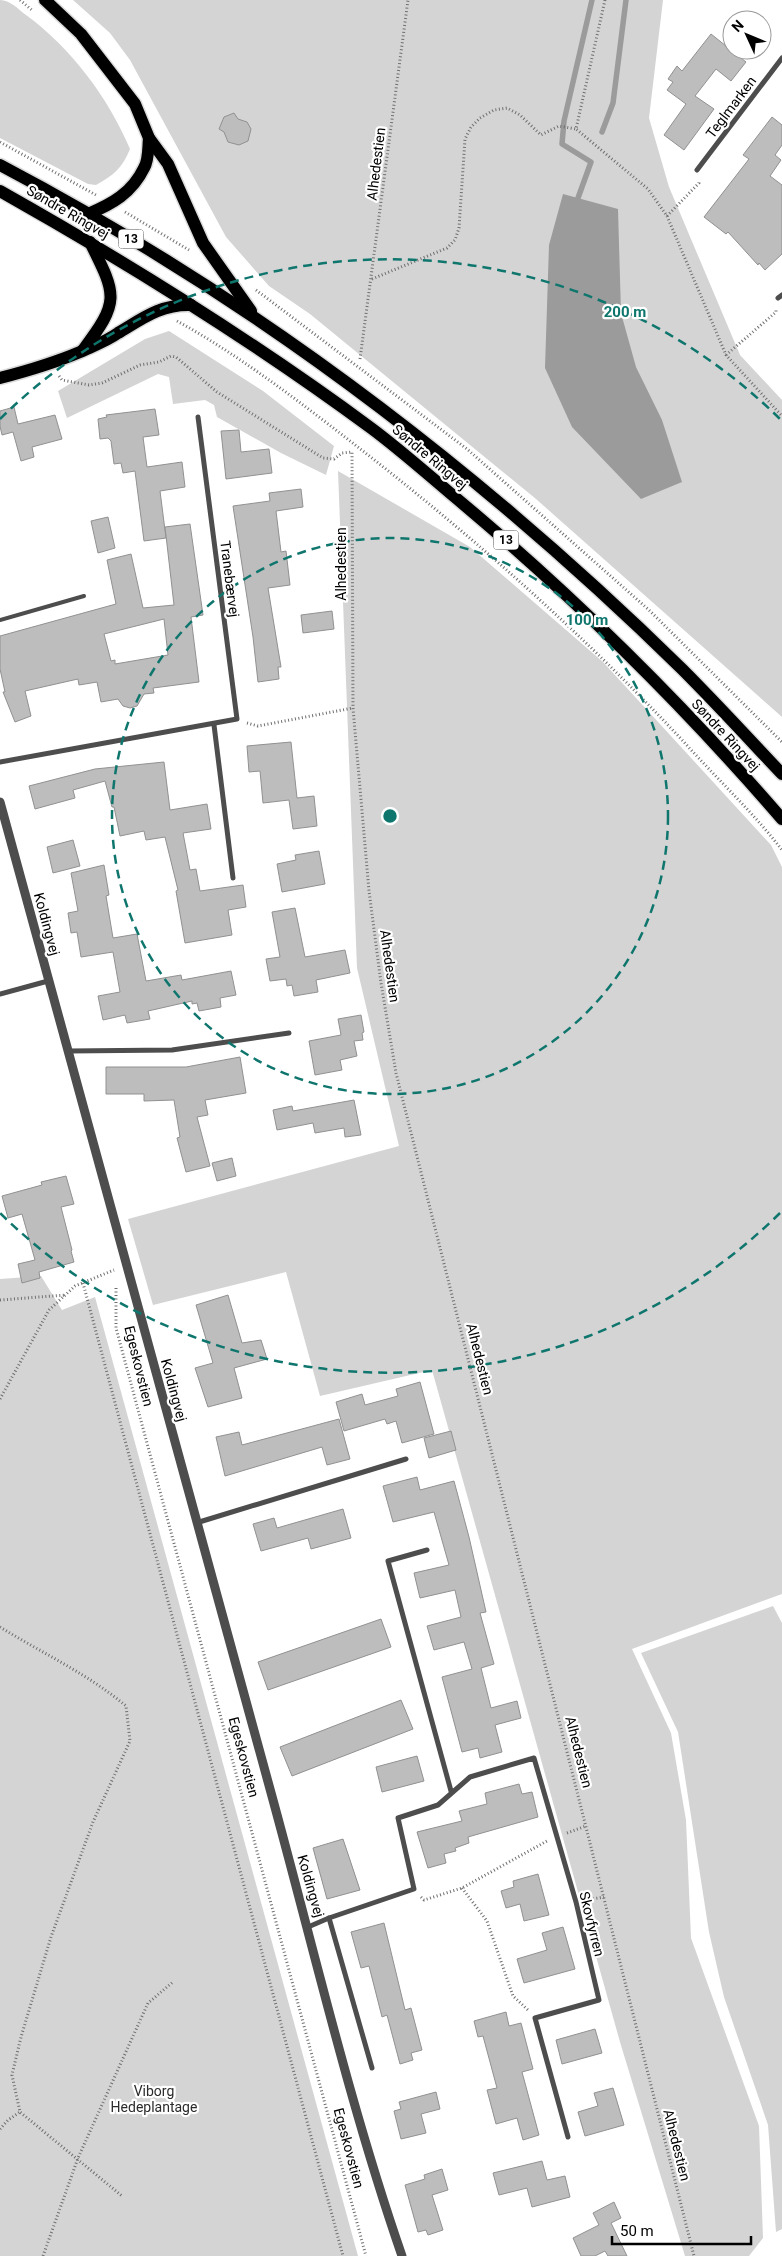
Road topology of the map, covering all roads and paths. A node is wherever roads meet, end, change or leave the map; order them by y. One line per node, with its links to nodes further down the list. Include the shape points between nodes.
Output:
1 (20, 0): 5 (path)
2 (45, 0): 8 (main road, via 81,34 135,104)
3 (408, 0): 17 (path, Alhedestien)
4 (605, 0): 7 (path)
5 (34, 12)
6 (782, 58): 10 (street, Teglmarken)
7 (576, 129): 15 (path, via 648,189); 17 (path, via 559,126 541,135 520,115 507,108 494,110 480,118 465,139 459,228 455,240 447,248)
8 (149, 138): 14 (main road, via 145,167 129,190 112,204); 20 (main road, via 168,164 203,243)
9 (0, 165): 14 (main road, Søndre Ringvej / 13)
10 (697, 170): 15 (path, via 699,183)
11 (88, 190): 13 (path)
12 (0, 191): 16 (main road, Søndre Ringvej / 13)
13 (99, 191)
14 (88, 214): 20 (main road, Søndre Ringvej / 13)
15 (667, 216): 23 (path)
16 (90, 242): 19 (main road, Søndre Ringvej / 13); 22 (main road, via 109,279 110,302 103,323)
17 (372, 279): 24 (path, Alhedestien)
18 (780, 297): 23 (path, via 776,312)
19 (192, 305): 22 (main road, via 168,306 155,311); 37 (main road, Søndre Ringvej / 13, via 372,429 552,581 698,725)
20 (257, 319): 35 (main road, Søndre Ringvej / 13, via 431,446 498,501 586,578 683,670)
21 (171, 320): 38 (path, via 200,333 315,414 435,507 539,597 654,710)
22 (81, 352): 26 (main road)
23 (726, 355): 27 (path)
24 (360, 360)
25 (59, 376): 31 (path, Alhedestien, via 62,380 89,385 102,383 140,365 176,357 217,392 323,458 334,459 342,453 352,452)
26 (0, 378)
27 (782, 416)
28 (198, 417): 32 (street, Tranebærvej)
29 (84, 596): 30 (lane)
30 (0, 620)
31 (353, 708): 32 (path, via 258,726); 54 (path, Alhedestien, via 369,891 396,1073)
32 (237, 719): 33 (street)
33 (214, 725): 34 (street); 39 (street)
34 (0, 762)
35 (782, 774)
36 (0, 802): 40 (street, Koldingvej)
37 (782, 819)
38 (782, 850)
39 (233, 878)
40 (48, 981): 41 (street); 43 (street, Koldingvej)
41 (0, 994)
42 (288, 1032): 43 (street, via 172,1050)
43 (69, 1051): 44 (street, Koldingvej)
44 (126, 1265): 45 (path); 50 (street, Koldingvej); 72 (path, Egeskovstien, via 116,1281 116,1328)
45 (83, 1283): 46 (path); 71 (path)
46 (66, 1295): 47 (path); 48 (path, via 50,1310)
47 (0, 1300)
48 (0, 1399)
49 (406, 1459): 50 (street)
50 (195, 1523): 61 (street, Koldingvej)
51 (427, 1550): 53 (street, via 388,1561)
52 (0, 1627): 65 (path, via 104,1687 126,1706 130,1741 93,1822 48,1946 21,2037 12,2074)
53 (452, 1791): 55 (street, Skovfyrren, via 470,1777 534,1758); 57 (street, Skovfyrren, via 438,1804 398,1818)
54 (586, 1826): 55 (path); 58 (path, Alhedestien)
55 (557, 1836): 56 (path); 59 (street, Skovfyrren)
56 (462, 1888): 57 (path, via 424,1900); 63 (path, via 487,1921 513,1996)
57 (414, 1889): 60 (street)
58 (604, 1897): 59 (path); 74 (path, Alhedestien)
59 (576, 1902): 63 (street, Skovfyrren, via 599,2000)
60 (329, 1918): 61 (street); 64 (street)
61 (308, 1927): 73 (street, Koldingvej, via 360,2123)
62 (173, 1982): 68 (path, via 148,2003)
63 (535, 2018): 67 (street)
64 (372, 2068)
65 (20, 2112): 66 (path); 68 (path)
66 (0, 2129)
67 (568, 2137)
68 (78, 2158): 69 (path); 70 (path)
69 (122, 2196)
70 (43, 2256)
71 (343, 2256)
72 (366, 2256)
73 (402, 2256)
74 (694, 2256)

